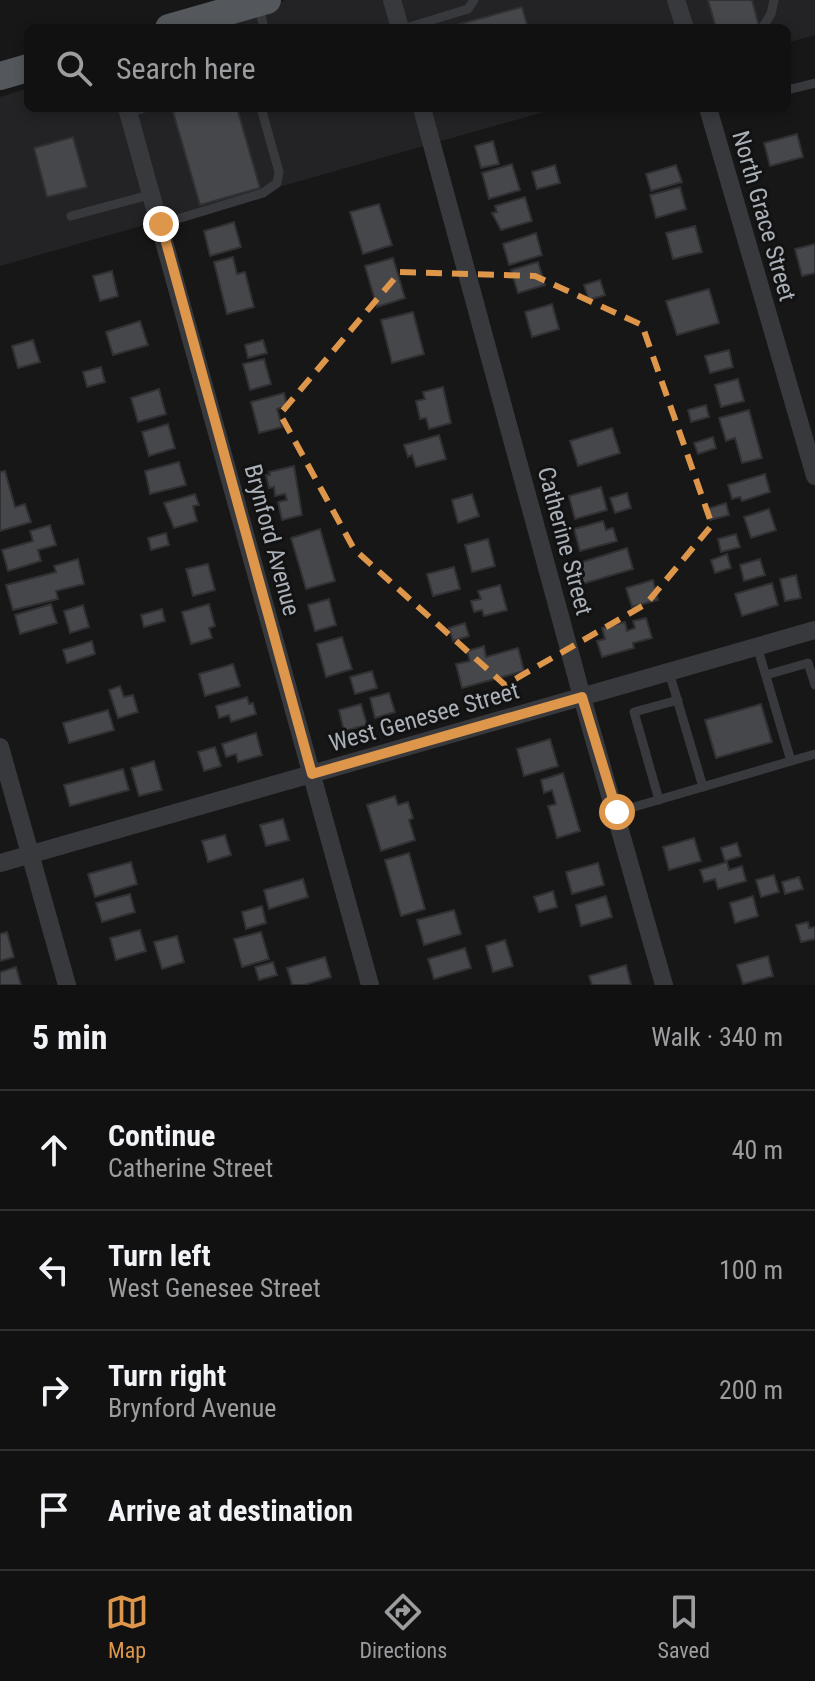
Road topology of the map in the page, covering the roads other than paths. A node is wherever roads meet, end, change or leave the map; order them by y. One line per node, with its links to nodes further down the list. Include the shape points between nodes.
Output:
1 (392, 0): 7 (street)
2 (474, 0): 8 (lane, via 468,9)
3 (676, 0): 9 (street)
4 (776, 0): 10 (lane)
5 (263, 10): 6 (main road)
6 (190, 24)
7 (401, 24)
8 (417, 24)
9 (684, 24)
10 (765, 24)
11 (24, 69): 12 (main road)
12 (0, 76)
13 (815, 83): 14 (lane)
14 (791, 89)
15 (133, 112): 19 (street, Brynford Avenue)
16 (262, 112): 21 (lane, via 279,172 277,183 263,193)
17 (423, 112): 28 (street, Catherine Street)
18 (711, 112): 22 (street, North Grace Street)
19 (153, 194): 20 (lane); 21 (street, Brynford Avenue)
20 (71, 216)
21 (161, 224): 33 (street, Brynford Avenue)
22 (815, 476)
23 (815, 630): 24 (street, West Genesee Street)
24 (757, 646): 25 (street, West Genesee Street); 26 (lane)
25 (669, 672): 28 (street, West Genesee Street); 29 (lane)
26 (766, 675): 27 (lane, via 808,663); 32 (lane)
27 (815, 685)
28 (582, 697): 33 (street, West Genesee Street); 36 (street, Catherine Street)
29 (678, 700): 34 (lane); 35 (lane, via 634,712)
30 (0, 747): 37 (street)
31 (815, 754): 32 (lane)
32 (791, 761): 34 (lane)
33 (312, 774): 37 (street, West Genesee Street); 40 (street, Brynford Avenue)
34 (703, 787): 35 (lane)
35 (659, 800): 36 (lane)
36 (617, 812): 41 (street, Catherine Street)
37 (30, 854): 38 (street, West Genesee Street); 39 (street)
38 (0, 863)
39 (67, 985)
40 (370, 985)
41 (664, 985)

